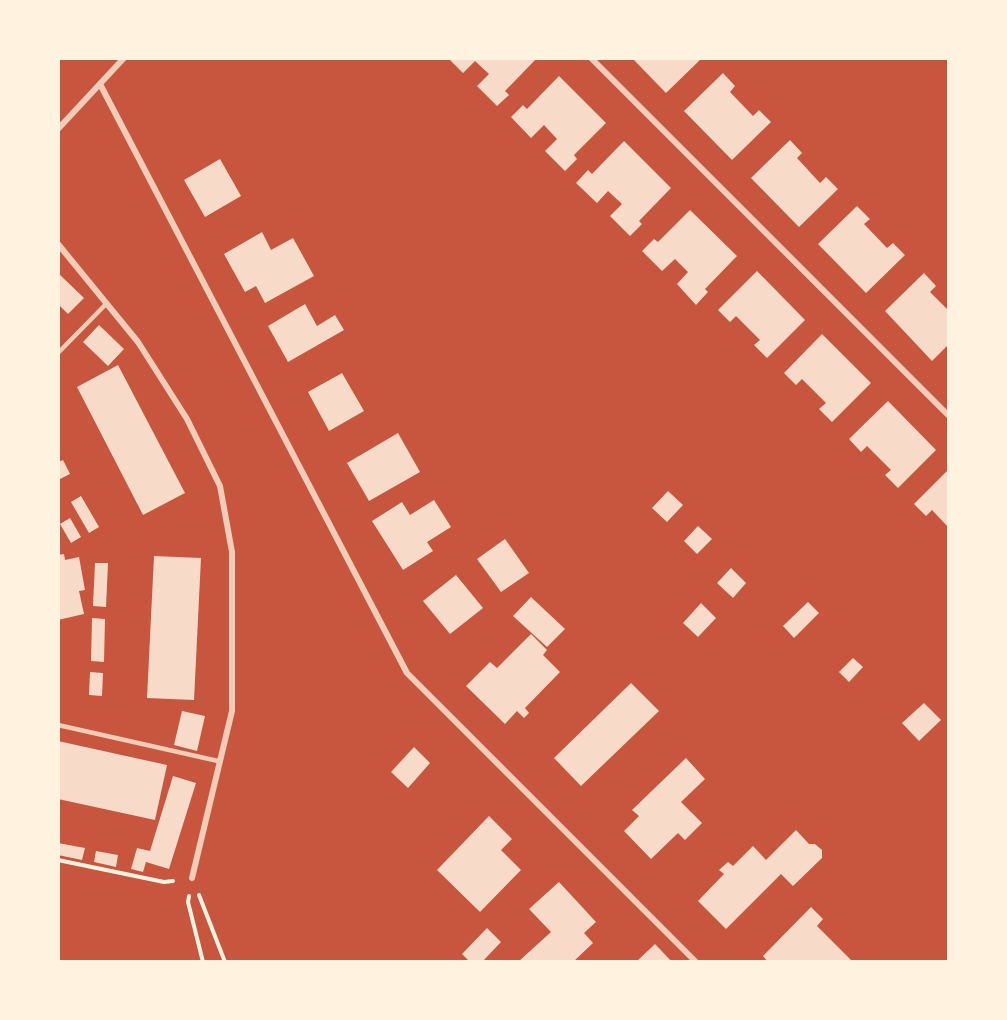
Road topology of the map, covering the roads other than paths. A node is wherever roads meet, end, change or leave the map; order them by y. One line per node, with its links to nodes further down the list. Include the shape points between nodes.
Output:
1 (124, 58): 3 (street)
2 (591, 58): 8 (street)
3 (100, 84): 4 (street); 12 (street, via 407,673)
4 (58, 129)
5 (58, 244): 6 (street)
6 (107, 303): 7 (lane); 10 (street, via 138,342 187,419 220,486 232,552 232,711)
7 (58, 353)
8 (948, 415)
9 (58, 725): 10 (lane)
10 (218, 761): 11 (street)
11 (192, 878)
12 (696, 962)

